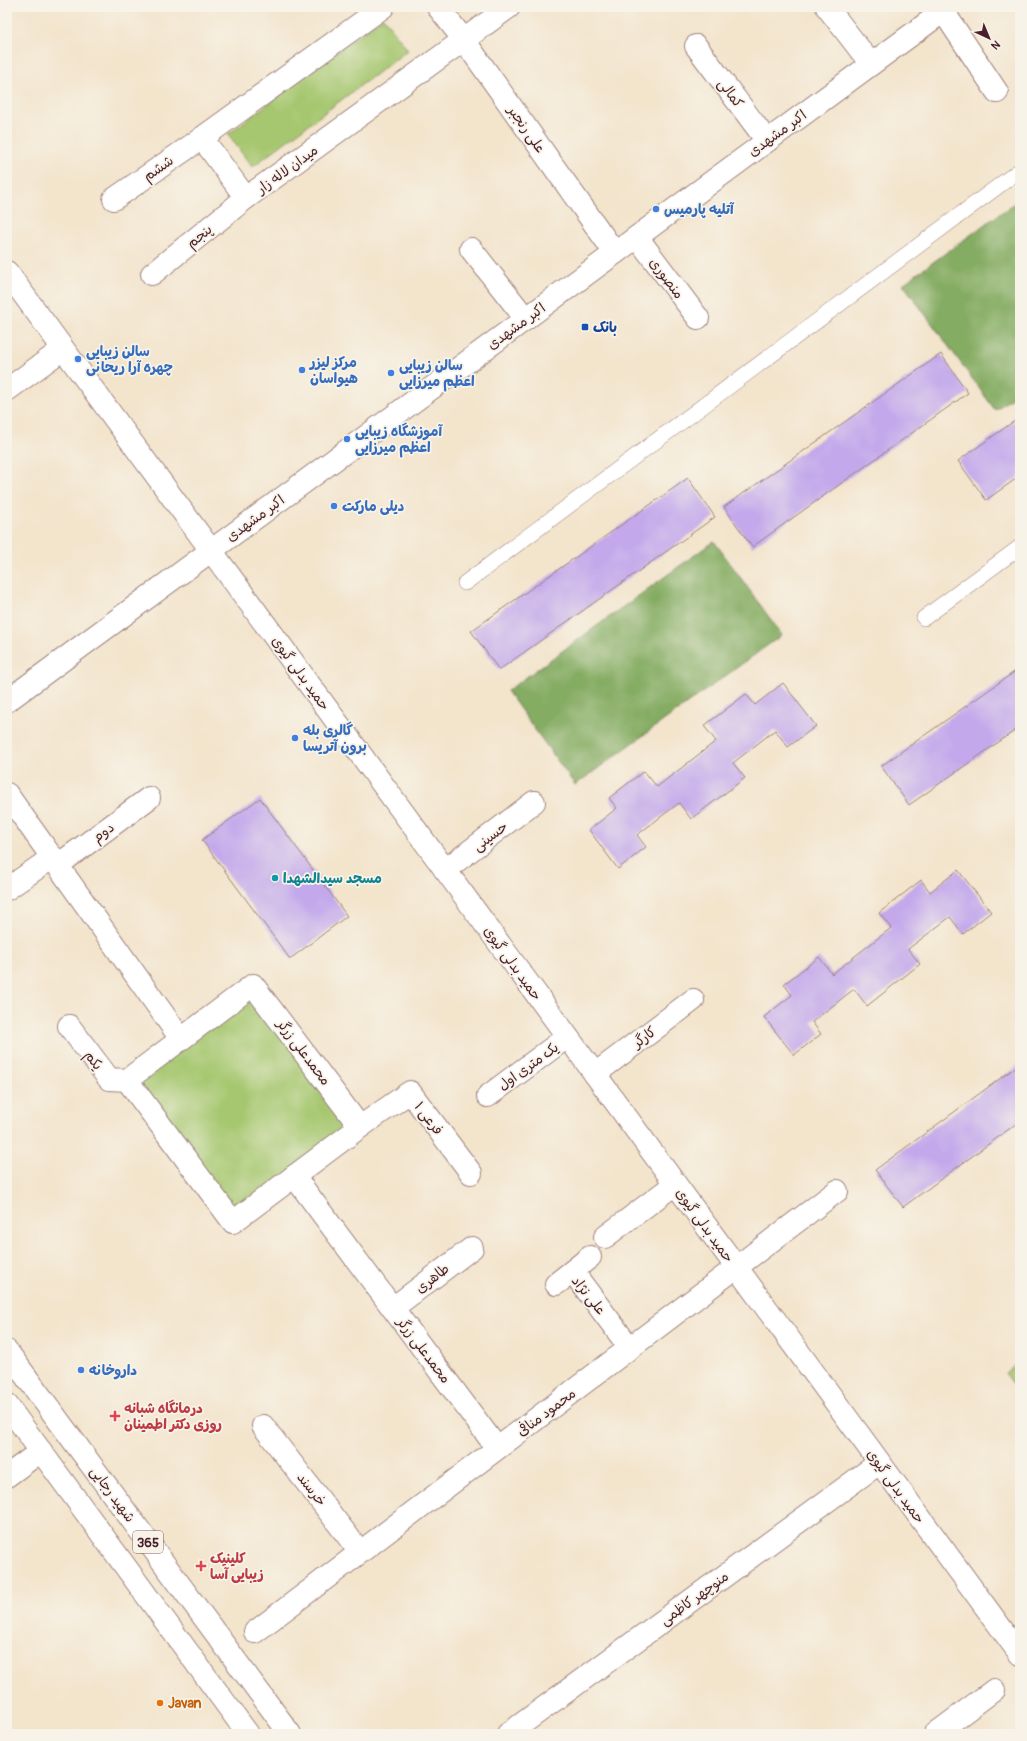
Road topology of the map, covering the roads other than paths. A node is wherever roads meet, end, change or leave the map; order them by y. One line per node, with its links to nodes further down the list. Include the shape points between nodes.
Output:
1 (383, 7): 10 (street)
2 (438, 7): 6 (street, علی رنجبر)
3 (509, 7): 6 (street, میدان لاله زار)
4 (827, 7): 8 (street)
5 (946, 9): 8 (street, اکبر مشهدی); 9 (street)
6 (464, 40): 13 (street, میدان لاله زار); 17 (street, علی رنجبر)
7 (696, 46): 11 (street, کمالی)
8 (871, 64): 11 (street, اکبر مشهدی)
9 (997, 92)
10 (202, 138): 13 (street, میدان لاله زار); 14 (street, ششم)
11 (767, 141): 15 (street, اکبر مشهدی)
12 (1020, 170): 26 (lane)
13 (246, 198): 19 (street, پنجم)
14 (114, 199)
15 (637, 237): 17 (street, اکبر مشهدی); 21 (street, منصوری)
16 (471, 249): 20 (street)
17 (615, 253): 20 (street, اکبر مشهدی)
18 (7, 272): 22 (street, حمید بدلی گیوی)
19 (152, 274)
20 (526, 318): 25 (street, اکبر مشهدی)
21 (698, 318)
22 (63, 349): 23 (street); 25 (street, حمید بدلی گیوی)
23 (7, 390)
24 (1020, 547): 27 (lane)
25 (211, 550): 28 (street, اکبر مشهدی); 33 (street, حمید بدلی گیوی)
26 (466, 583)
27 (924, 618)
28 (7, 701)
29 (7, 794): 32 (street)
30 (149, 798): 32 (street, دوم)
31 (534, 802): 33 (street, حسینی)
32 (55, 861): 34 (street, دوم); 38 (street)
33 (445, 870): 37 (street, حمید بدلی گیوی)
34 (7, 889)
35 (694, 1000): 39 (street, کارگر)
36 (69, 1026): 40 (street, یکم, via 109,1080)
37 (568, 1037): 39 (street, حمید بدلی گیوی); 41 (street, یک متری اول)
38 (181, 1039): 40 (street, محمدعلی زرگر); 42 (street, محمدعلی زرگر, via 253,985)
39 (595, 1074): 45 (street, حمید بدلی گیوی)
40 (127, 1080): 44 (street, via 232,1222)
41 (488, 1096)
42 (360, 1126): 43 (street, فرعی ۱, via 410,1092); 44 (street)
43 (471, 1173)
44 (294, 1176): 51 (street, محمدعلی زرگر)
45 (675, 1184): 47 (street); 50 (street, حمید بدلی گیوی)
46 (837, 1191): 50 (street, محمود منافی)
47 (605, 1237)
48 (472, 1248): 51 (street, طاهری)
49 (590, 1257): 52 (street, علی نژاد, via 556,1284 573,1272)
50 (736, 1267): 52 (street, محمود منافی); 58 (street, حمید بدلی گیوی)
51 (393, 1308): 56 (street, محمدعلی زرگر)
52 (630, 1348): 56 (street, محمود منافی)
53 (7, 1350): 65 (street, شهید رجایی / 365)
54 (7, 1405): 57 (street, 365)
55 (263, 1426): 60 (street, خرسند)
56 (498, 1448): 60 (street, محمود منافی)
57 (41, 1451): 59 (street); 64 (street, 365)
58 (879, 1463): 62 (street, حمید بدلی گیوی); 66 (street, منوچهر کاظمی)
59 (7, 1476)
60 (360, 1552): 61 (street, محمود منافی)
61 (255, 1632)
62 (1020, 1654)
63 (994, 1690): 67 (street)
64 (248, 1734)
65 (290, 1734)
66 (508, 1734)
67 (936, 1734)

